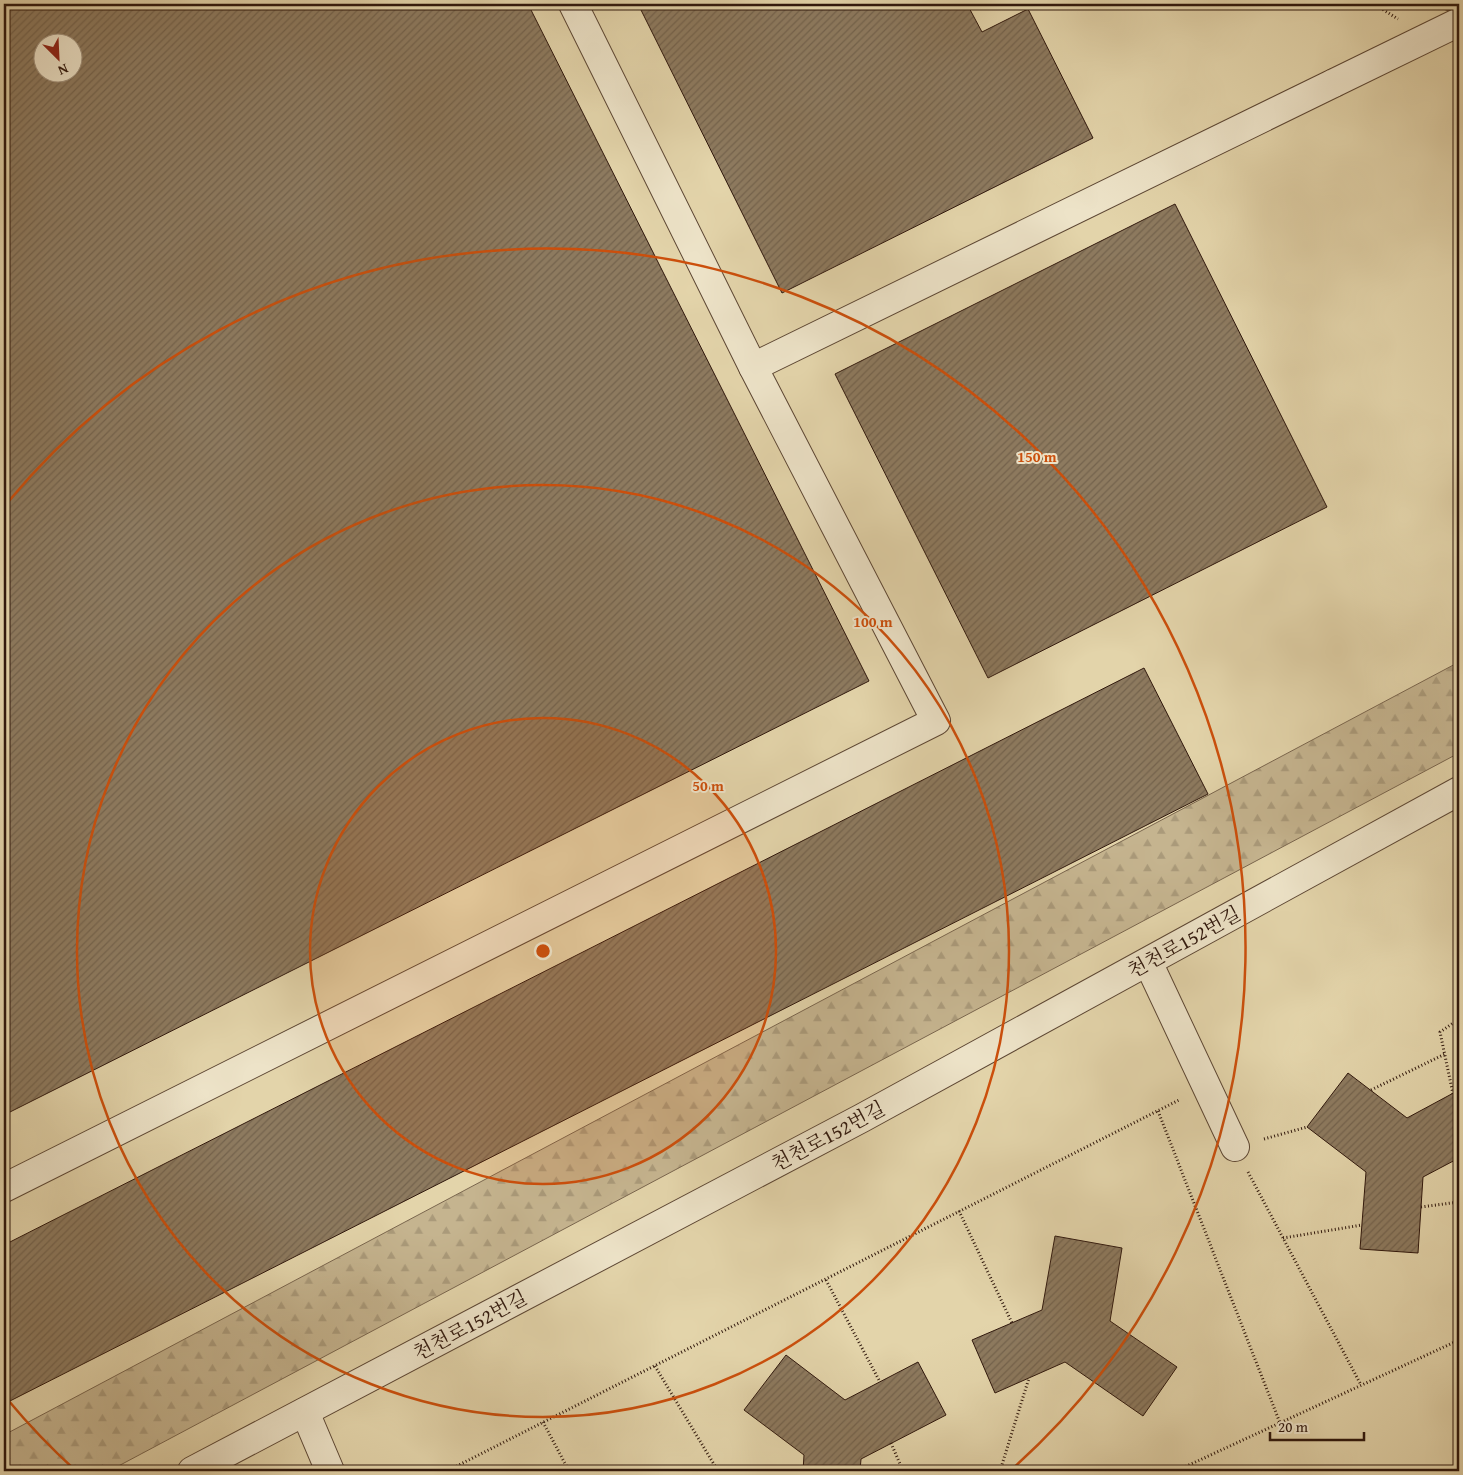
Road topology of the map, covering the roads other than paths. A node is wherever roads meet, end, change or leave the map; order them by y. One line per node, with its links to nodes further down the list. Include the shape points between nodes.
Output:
1 (573, 4): 3 (street)
2 (1459, 22): 3 (street, bridge)
3 (753, 367): 7 (street, via 936,721)
4 (1459, 791): 5 (street, 천천로152번길)
5 (1148, 962): 6 (street); 8 (street, 천천로152번길, via 862,1118)
6 (1235, 1147)
7 (4, 1188)
8 (305, 1412): 9 (street, 천천로152번길); 10 (street)
9 (192, 1471)
10 (330, 1471)

